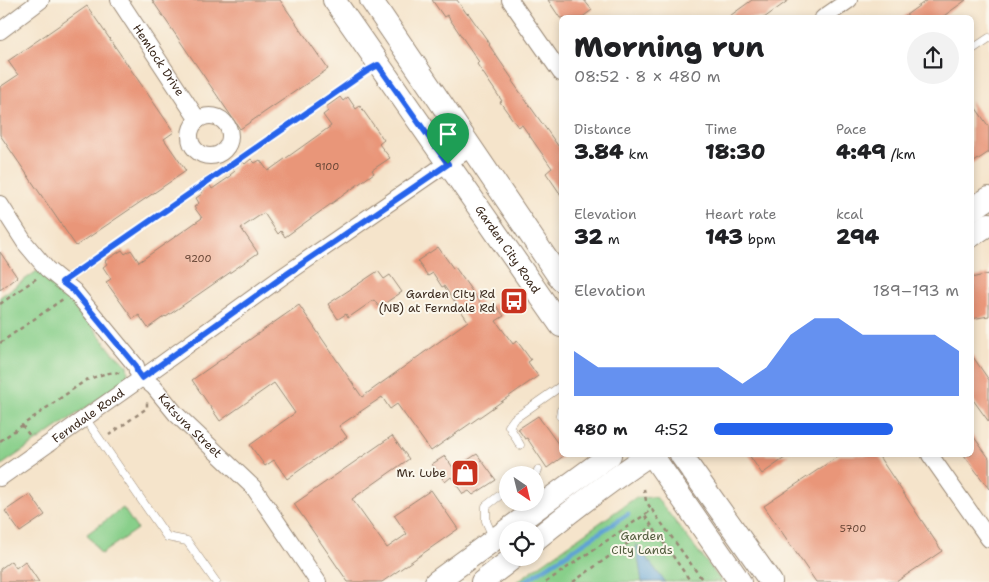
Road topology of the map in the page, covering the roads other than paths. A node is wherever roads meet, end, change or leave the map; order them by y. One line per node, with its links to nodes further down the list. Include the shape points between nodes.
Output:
1 (41, 0): 8 (street)
2 (119, 0): 12 (street, Hemlock Drive)
3 (334, 0): 14 (main road, Garden City Road)
4 (371, 0): 13 (main road)
5 (510, 0): 11 (street)
6 (849, 0): 7 (street)
7 (827, 15)
8 (0, 30)
9 (989, 38): 10 (lane)
10 (974, 48)
11 (559, 70)
12 (198, 120)
13 (471, 148): 14 (street, Ferndale Road); 20 (main road)
14 (448, 164): 21 (main road, Garden City Road); 22 (street, Ferndale Road)
15 (989, 198): 17 (main road)
16 (0, 204): 22 (street, Katsura Street, via 25,243 47,269 68,286 136,366)
17 (974, 208)
18 (989, 224): 19 (main road)
19 (974, 234)
20 (559, 277)
21 (559, 323)
22 (142, 378): 24 (street, Ferndale Road); 40 (street, Katsura Street, via 254,488)
23 (559, 387): 25 (lane, via 509,426)
24 (85, 418): 31 (street, Ferndale Road); 39 (lane, via 166,537 187,541)
25 (520, 445)
26 (648, 457): 35 (main road)
27 (652, 457): 43 (main road)
28 (683, 457): 44 (main road)
29 (931, 457): 37 (street)
30 (598, 460): 32 (main road)
31 (0, 478)
32 (544, 492)
33 (499, 496): 36 (lane, via 486,506 486,522)
34 (523, 511): 36 (main road)
35 (544, 533)
36 (494, 539): 41 (main road)
37 (989, 539)
38 (503, 566): 42 (main road)
39 (216, 582)
40 (318, 582)
41 (436, 582)
42 (482, 582)
43 (740, 582)
44 (771, 582)

